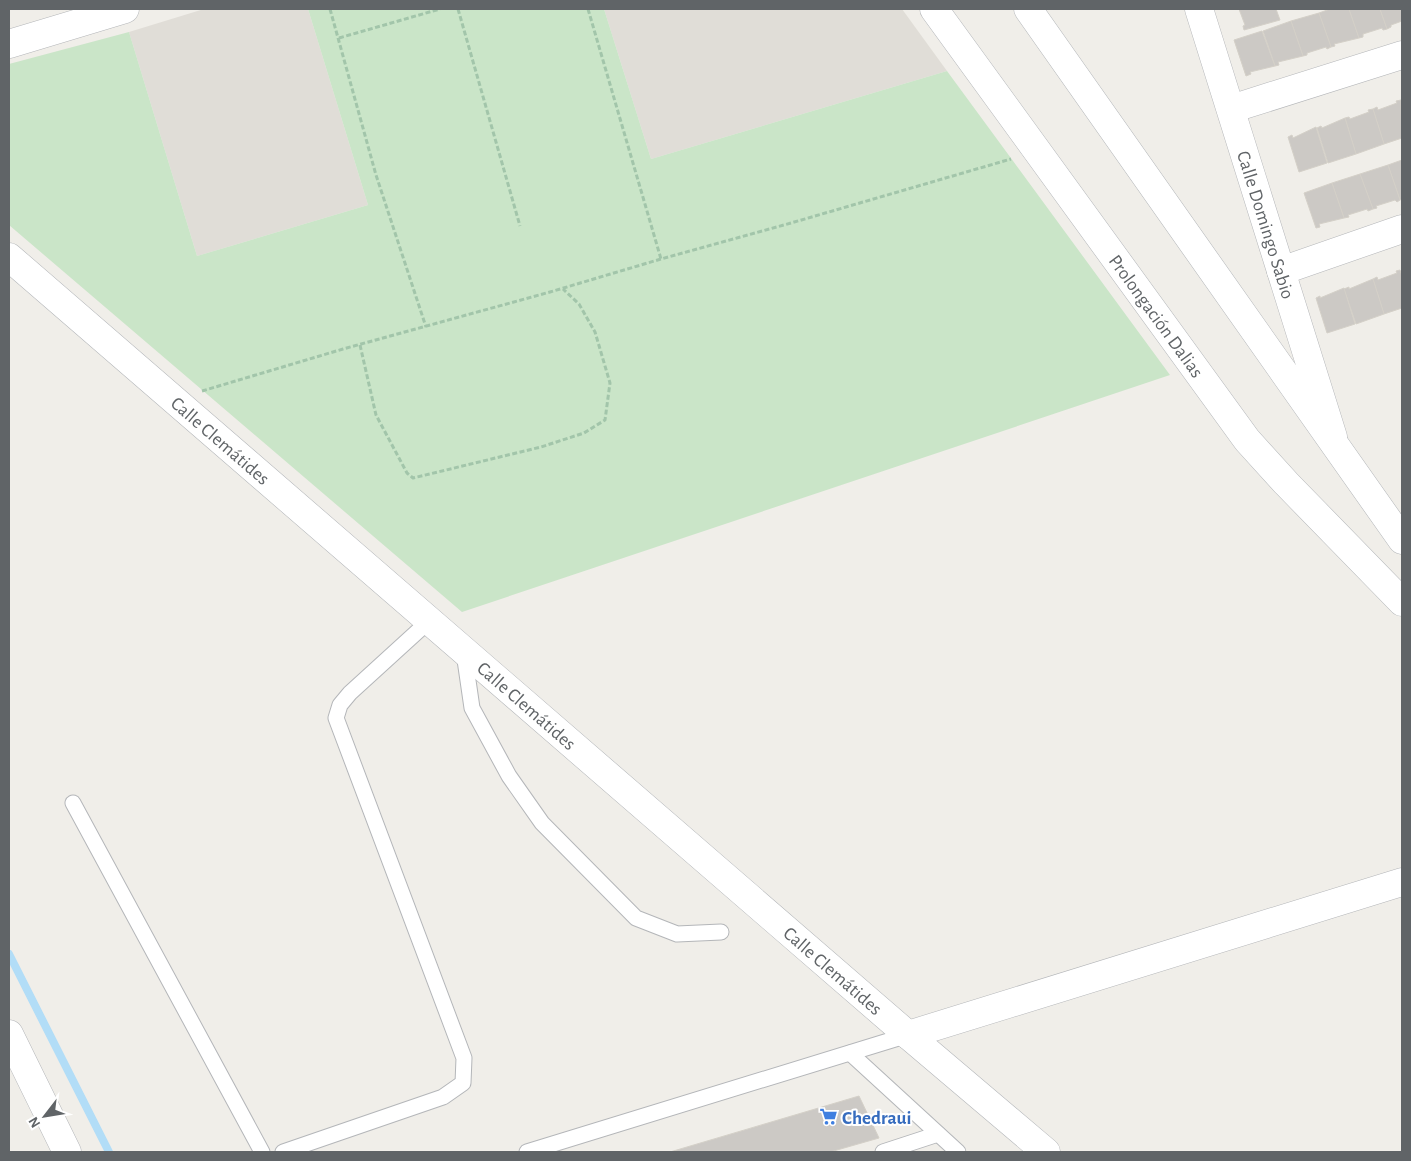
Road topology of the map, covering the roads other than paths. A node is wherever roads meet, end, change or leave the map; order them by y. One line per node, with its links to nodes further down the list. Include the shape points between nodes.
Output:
1 (934, 9): 13 (main road, Prolongación Dalias, via 1247,440)
2 (1028, 9): 11 (main road)
3 (1199, 9): 7 (main road, Calle Domingo Sabio)
4 (114, 10): 5 (main road)
5 (9, 44)
6 (1402, 55): 7 (main road)
7 (1231, 109): 10 (main road, Calle Domingo Sabio)
8 (1402, 230): 10 (main road)
9 (9, 257): 14 (main road, Calle Clemátides)
10 (1281, 271): 11 (main road, Calle Domingo Sabio)
11 (1334, 441): 12 (main road)
12 (1402, 540)
13 (1402, 602)
14 (428, 621): 15 (main road, Calle Clemátides); 25 (lane, via 350,693 340,705 336,718 464,1058 463,1083 443,1097)
15 (464, 651): 18 (lane, via 472,708 509,776 542,823 636,918 677,934); 20 (main road, Calle Clemátides)
16 (73, 803): 24 (lane)
17 (1402, 882): 20 (main road)
18 (721, 932)
19 (9, 1034): 23 (main road)
20 (908, 1035): 21 (lane); 29 (main road, Calle Clemátides)
21 (850, 1053): 22 (lane); 26 (lane)
22 (938, 1134): 27 (lane); 28 (lane)
23 (67, 1152)
24 (262, 1152)
25 (283, 1152)
26 (527, 1152)
27 (883, 1152)
28 (958, 1152)
29 (1046, 1152)

